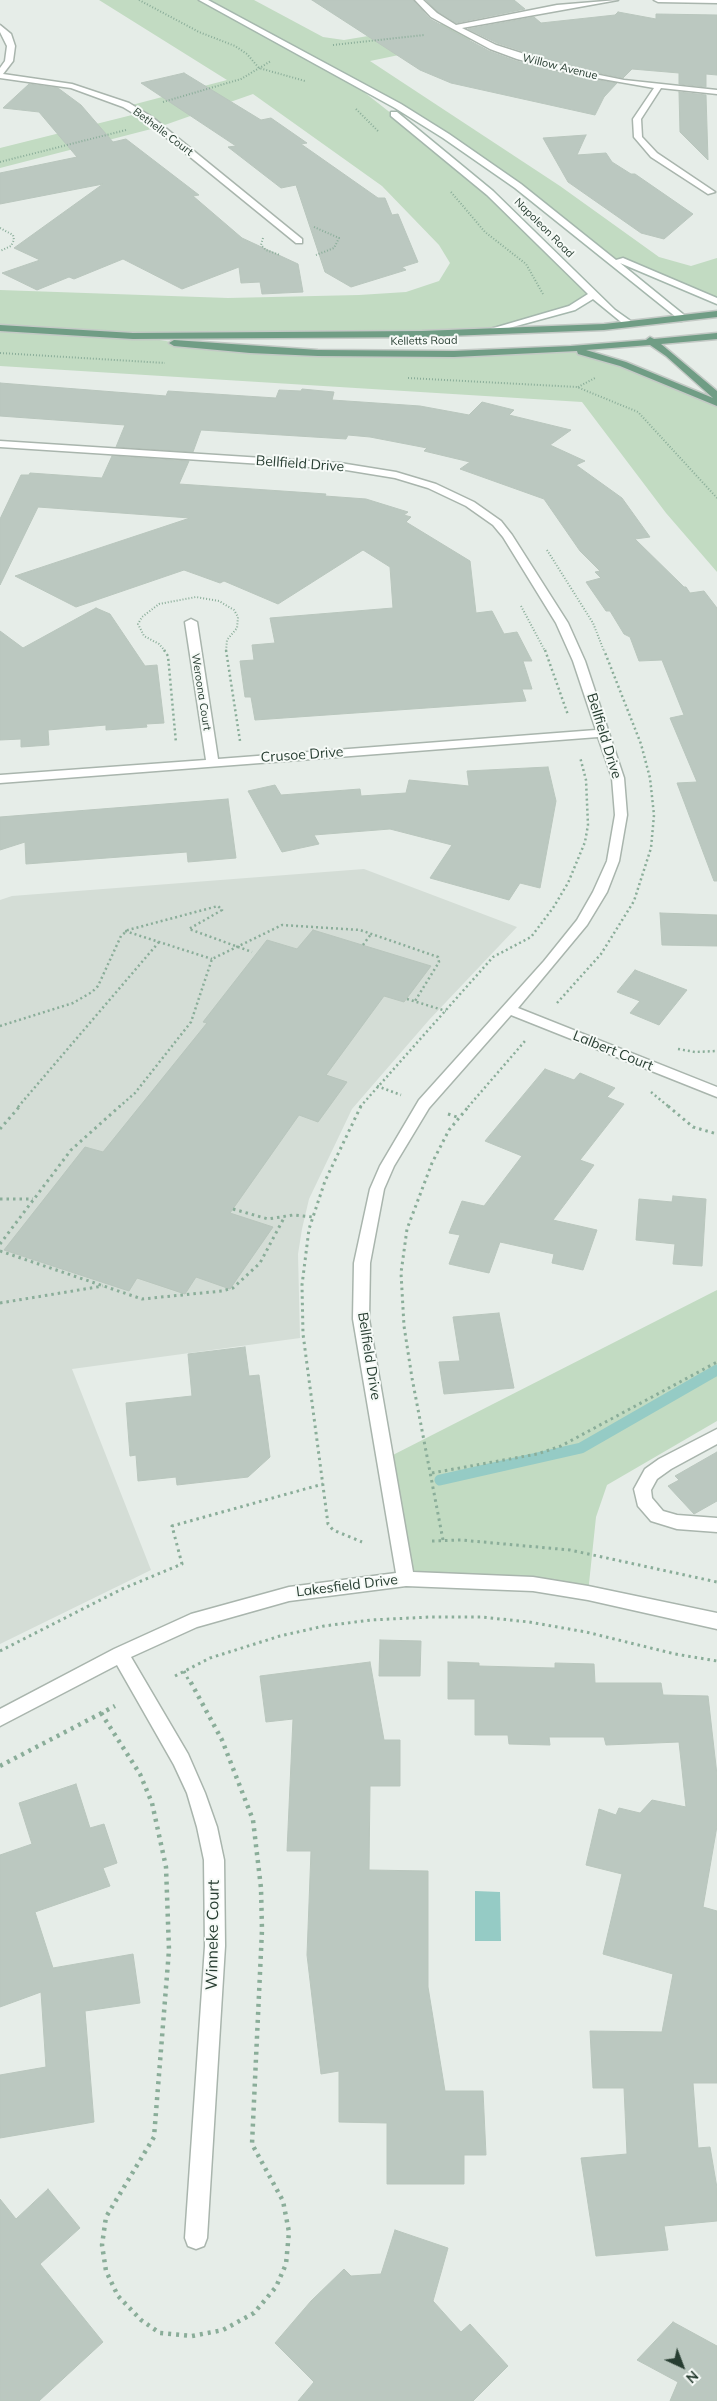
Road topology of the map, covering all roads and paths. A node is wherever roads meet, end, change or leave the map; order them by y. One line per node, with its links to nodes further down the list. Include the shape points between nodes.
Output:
1 (139, 0): 12 (path, via 199,32 235,46)
2 (203, 0): 14 (street, Napoleon Road)
3 (419, 0): 7 (street, Willow Avenue, via 434,15)
4 (614, 0): 7 (street, via 557,7)
5 (658, 0): 6 (street)
6 (717, 1)
7 (455, 27): 16 (street, Willow Avenue, via 493,47 539,62)
8 (0, 28): 13 (street, via 8,36 11,46 9,61)
9 (425, 35): 10 (path)
10 (333, 45)
11 (272, 60): 12 (path)
12 (259, 68): 15 (path); 18 (path, via 233,82 173,97)
13 (0, 74): 26 (street, Bethelle Court, via 72,86 126,104)
14 (351, 82): 28 (street, Napoleon Road, via 398,106 470,152); 29 (street, Napoleon Road, via 490,193)
15 (310, 83)
16 (658, 87): 17 (street, Willow Avenue); 24 (street, via 637,119 638,137 654,155)
17 (717, 92)
18 (160, 104)
19 (355, 108): 21 (path)
20 (131, 129): 22 (path)
21 (383, 136)
22 (0, 162)
23 (445, 187): 30 (path, via 485,232 526,264 542,294)
24 (711, 192)
25 (0, 228): 27 (path, via 13,235 14,240 11,246)
26 (300, 241)
27 (0, 251)
28 (603, 253): 31 (street); 33 (street, Napoleon Road)
29 (595, 294): 34 (street, Napoleon Road); 36 (street, via 572,308)
30 (550, 300)
31 (717, 301)
32 (717, 314): 33 (main road, Kelletts Road)
33 (684, 319): 34 (main road, Kelletts Road); 38 (main road, Napoleon Road)
34 (629, 324): 36 (main road, Kelletts Road); 39 (main road, Napoleon Road)
35 (0, 328): 37 (main road, Kelletts Road)
36 (490, 332): 37 (main road, Kelletts Road)
37 (132, 336): 40 (main road, Kelletts Road, via 184,344 318,353 454,354)
38 (714, 339): 39 (main road, Kelletts Road)
39 (654, 343): 40 (main road, Kelletts Road); 42 (main road, Napoleon Road)
40 (571, 349): 43 (main road, via 623,364)
41 (577, 387): 45 (path, via 638,412)
42 (717, 396)
43 (717, 403)
44 (0, 444): 50 (street, Bellfield Drive, via 340,466 396,475 451,494 498,524 516,547 572,642)
45 (717, 498)
46 (546, 550): 62 (path, via 575,592 596,631 641,744 650,778 654,815 651,848 634,901 601,954 557,1003)
47 (518, 601): 49 (path, via 543,645)
48 (191, 622): 51 (street, Weroona Court)
49 (569, 720)
50 (604, 733): 51 (street, Crusoe Drive); 63 (street, Bellfield Drive, via 618,778 620,797 620,830 613,861 582,922)
51 (212, 762): 52 (street, Crusoe Drive)
52 (0, 779)
53 (125, 931): 55 (path); 57 (path, via 218,906 222,910 188,929); 65 (path, via 92,992 73,1003)
54 (371, 934): 56 (path); 57 (path, via 360,930 282,925); 61 (path, via 438,957 439,962)
55 (159, 942): 59 (path); 75 (path)
56 (363, 945)
57 (237, 947): 58 (path); 59 (path)
58 (252, 952)
59 (212, 959): 78 (path, via 191,1022 135,1093 71,1150)
60 (407, 999): 61 (path)
61 (415, 1001): 64 (path)
62 (566, 1006)
63 (508, 1010): 71 (street, Lalbert Court); 93 (street, Bellfield Drive, via 412,1121 377,1189 367,1235 362,1263 361,1319)
64 (446, 1011)
65 (0, 1026)
66 (526, 1040): 74 (path)
67 (674, 1048): 68 (path, via 695,1052)
68 (717, 1051)
69 (377, 1086): 72 (path)
70 (645, 1089): 76 (path, via 693,1126)
71 (717, 1092)
72 (406, 1097)
73 (445, 1113): 74 (path)
74 (460, 1118): 88 (path, via 436,1154 416,1201 407,1229 401,1274 412,1378)
75 (0, 1129)
76 (717, 1134)
77 (0, 1199): 78 (path)
78 (34, 1199): 82 (path)
79 (233, 1209): 80 (path, via 268,1219)
80 (285, 1216): 81 (path); 84 (path, via 260,1263 230,1290 142,1299)
81 (313, 1217)
82 (0, 1244)
83 (0, 1251): 84 (path)
84 (103, 1286): 85 (path)
85 (0, 1303)
86 (717, 1362): 88 (path, via 561,1446 537,1454)
87 (717, 1436): 90 (street, via 661,1467 647,1479 642,1489 644,1501 657,1516 677,1522)
88 (432, 1473): 91 (path)
89 (323, 1484): 96 (path, via 172,1526 182,1564 114,1593)
90 (717, 1525)
91 (443, 1540): 92 (path); 94 (path, via 570,1550)
92 (432, 1541)
93 (406, 1579): 95 (street, Lakesfield Drive, via 533,1584 581,1591); 97 (street, Lakesfield Drive, via 289,1594 191,1622)
94 (717, 1582)
95 (717, 1621)
96 (0, 1651)
97 (120, 1654): 101 (street, Lakesfield Drive); 103 (street, Winneke Court, via 181,1760 196,1793 214,1860 215,1946)
98 (717, 1661): 99 (path, via 675,1654 614,1637 529,1622 481,1617 423,1617 371,1620 280,1636 210,1658)
99 (174, 1676)
100 (115, 1706): 102 (path)
101 (0, 1718)
102 (0, 1766)
103 (196, 2238)

